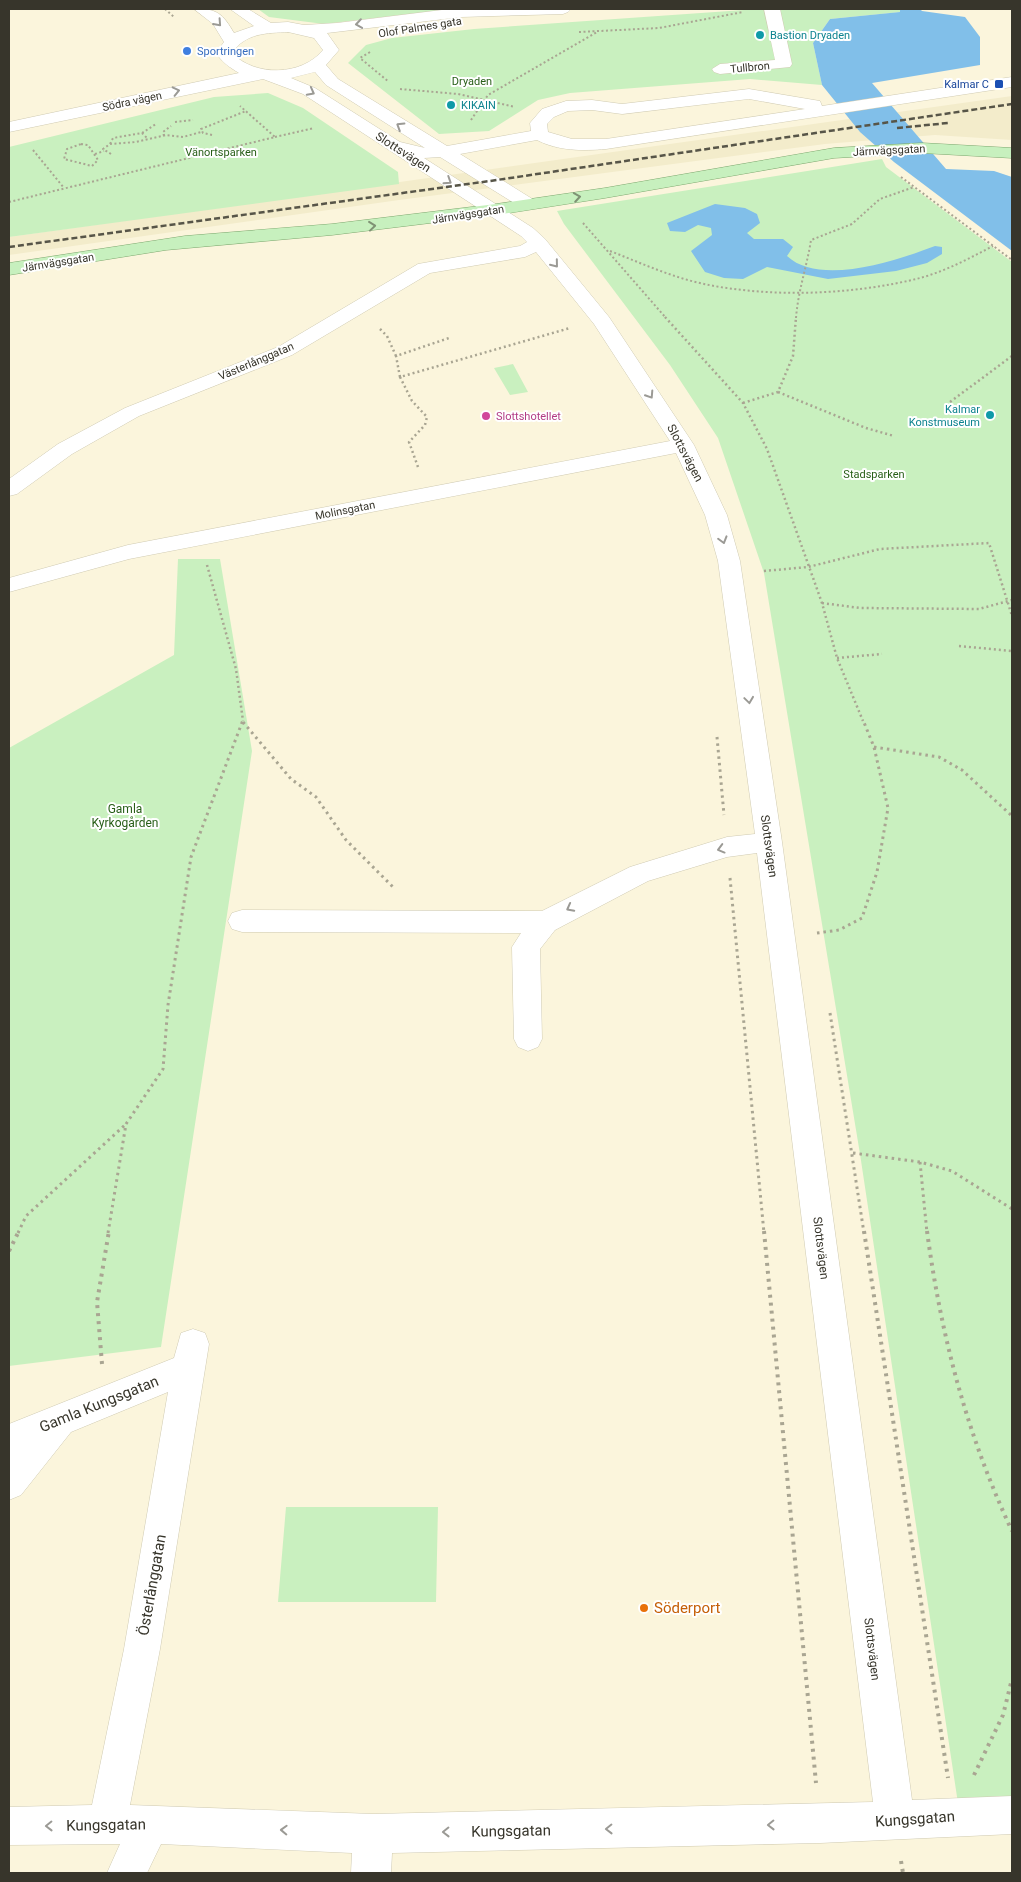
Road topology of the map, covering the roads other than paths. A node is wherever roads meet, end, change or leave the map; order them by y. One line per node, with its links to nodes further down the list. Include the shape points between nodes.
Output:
1 (202, 9): 9 (street, Slottsvägen, one-way to 9, via 219,22)
2 (238, 9): 6 (street)
3 (563, 9): 5 (street, Olof Palmes gata)
4 (772, 9): 11 (street, Tullbron, via 784,64)
5 (512, 12): 7 (street, Olof Palmes gata, one-way to 7, via 461,12); 8 (street, Olof Palmes gata, via 370,35)
6 (267, 28): 7 (street, Olof Palmes gata); 9 (street, Södra vägen, via 246,33)
7 (306, 29): 8 (street, via 322,36)
8 (331, 50): 10 (street)
9 (219, 56): 12 (street, Slottsvägen); 15 (street, Södra vägen, via 201,71)
10 (317, 64): 12 (street, Södra vägen, via 294,72); 18 (street, Slottsvägen, one-way to 10, via 332,82)
11 (720, 69)
12 (260, 74): 15 (street, Södra vägen, one-way to 12); 17 (street, Slottsvägen, one-way to 17, via 309,91)
13 (1012, 82): 14 (street)
14 (838, 109): 16 (street, via 585,146 549,140); 16 (street, via 749,94 641,107 566,106 548,113 538,123)
15 (9, 125)
16 (540, 134): 18 (street)
17 (393, 145): 18 (street, via 421,153); 21 (street, Slottsvägen, one-way to 21)
18 (441, 152): 21 (street, Slottsvägen)
19 (1012, 153): 20 (main road, Järnvägsgatan, via 941,148 864,150)
20 (767, 164): 21 (main road, Järnvägsgatan, via 666,171); 22 (main road, Järnvägsgatan, one-way to 20)
21 (491, 199): 22 (main road, Järnvägsgatan); 22 (street, Slottsvägen); 23 (street, Slottsvägen); 24 (main road, Järnvägsgatan, via 418,221 167,245)
22 (528, 204)
23 (538, 243): 25 (street, Slottsvägen, one-way to 25, via 602,321); 26 (street, Västerlånggatan, via 525,251 425,268 285,352 132,412 65,449)
24 (9, 269)
25 (683, 445): 27 (street, Molinsgatan, via 128,552); 28 (street, Slottsvägen, one-way to 28, via 716,515 729,561)
26 (9, 489)
27 (9, 585)
28 (769, 842): 30 (street, one-way to 30, via 727,847 639,874); 37 (street, Slottsvägen)
29 (242, 921): 30 (street)
30 (545, 922): 31 (street, via 526,947)
31 (528, 1039)
32 (191, 1356): 33 (street, Gamla Kungsgatan, via 108,1401); 39 (street, Österlånggatan, via 143,1639)
33 (58, 1420): 34 (street, Gamla Kungsgatan); 35 (street)
34 (9, 1440)
35 (9, 1483)
36 (1012, 1815): 37 (street, Kungsgatan)
37 (894, 1821): 41 (street, Kungsgatan, one-way to 41)
38 (150, 1824): 39 (street, Kungsgatan); 41 (street, Kungsgatan, one-way to 38); 42 (street)
39 (107, 1825): 40 (street, Kungsgatan, one-way to 40)
40 (9, 1826)
41 (373, 1834): 43 (street)
42 (127, 1873)
43 (371, 1873)

